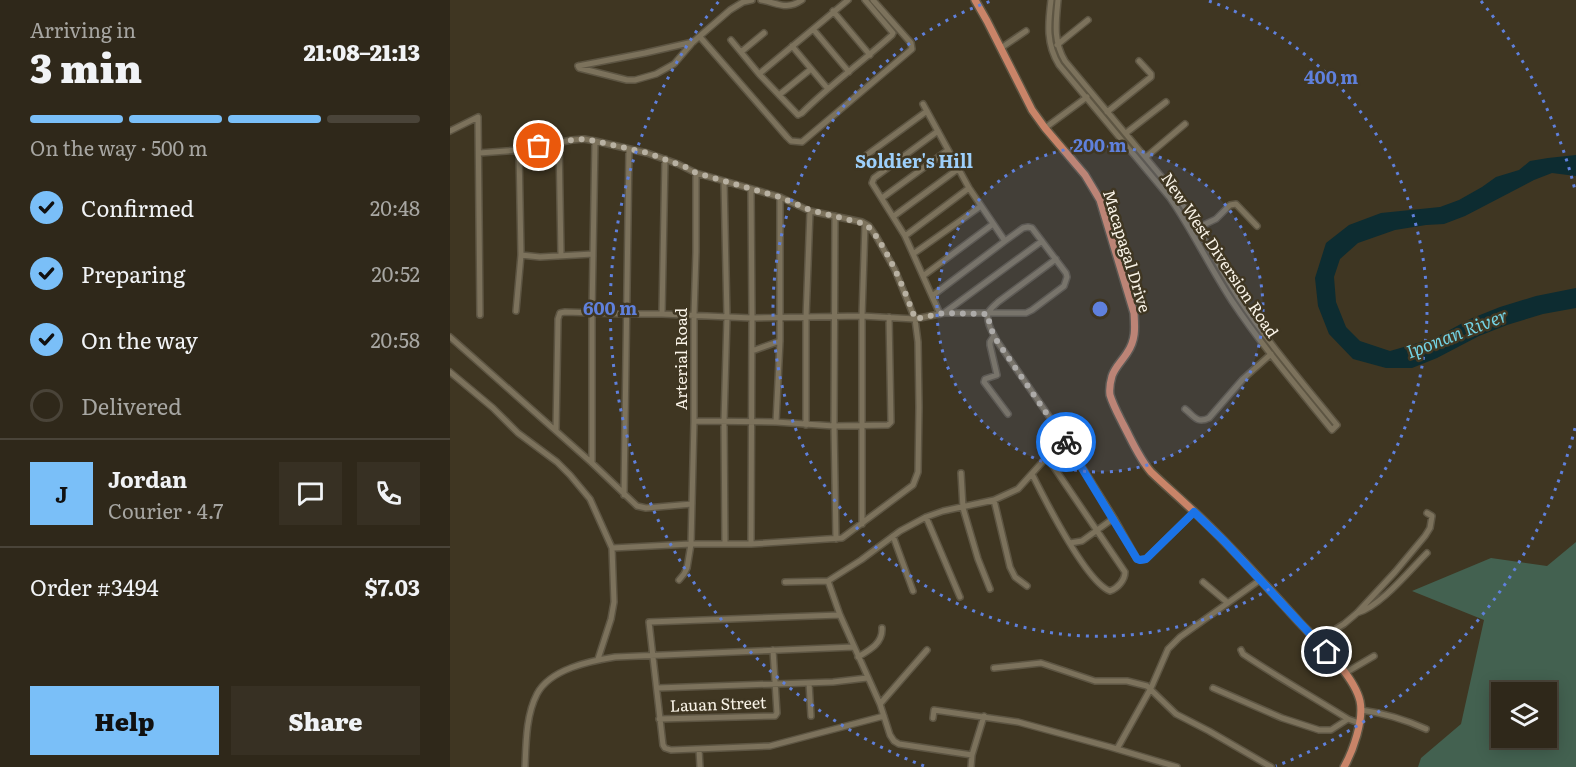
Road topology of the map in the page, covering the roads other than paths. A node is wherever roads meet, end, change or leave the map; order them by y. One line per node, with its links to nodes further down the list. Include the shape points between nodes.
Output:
1 (752, 0): 15 (street, via 730,10)
2 (761, 0): 3 (street, via 782,7)
3 (802, 0)
4 (848, 0): 10 (street)
5 (865, 0): 22 (street, via 893,33)
6 (873, 0): 15 (street, via 912,49 802,142 786,137)
7 (975, 0): 20 (main road, Macapagal Drive)
8 (1050, 0): 30 (street, New West Diversion Road, via 1051,49)
9 (1058, 0): 18 (street)
10 (833, 11): 12 (street); 22 (street)
11 (1088, 20): 18 (street)
12 (813, 29): 19 (street); 25 (street)
13 (1026, 31): 20 (street)
14 (764, 33): 21 (street)
15 (700, 37): 17 (street)
16 (731, 40): 21 (street)
17 (693, 42): 17 (street, via 645,53 578,66 627,80 645,78 674,64)
18 (1057, 45): 28 (street, New West Diversion Road)
19 (792, 46): 24 (street); 26 (street)
20 (1001, 48): 36 (main road, Macapagal Drive)
21 (741, 52): 26 (street)
22 (870, 55): 25 (street)
23 (1139, 61): 34 (street, via 1151,77)
24 (811, 69): 27 (street); 29 (street)
25 (849, 72): 27 (street)
26 (759, 74): 29 (street)
27 (828, 88): 29 (street, via 798,115)
28 (1091, 93): 30 (street); 34 (street, New West Diversion Road)
29 (779, 95)
30 (1086, 98): 36 (street); 94 (street, New West Diversion Road, via 1170,198 1232,300)
31 (1166, 102): 39 (street)
32 (923, 104): 33 (street)
33 (927, 111): 38 (street); 46 (street)
34 (1107, 112): 39 (street, New West Diversion Road)
35 (1185, 124): 47 (street)
36 (1045, 128): 115 (main road, Macapagal Drive, via 1085,175 1100,200 1134,313 1133,342 1109,385 1114,406 1144,465)
37 (450, 131): 45 (street, via 478,117)
38 (938, 131): 44 (street); 55 (street, via 874,178 872,183)
39 (1126, 134): 47 (street, New West Diversion Road)
40 (595, 141): 41 (street); 42 (street); 67 (street)
41 (559, 142): 43 (street); 70 (street)
42 (629, 149): 48 (street); 76 (street)
43 (519, 150): 45 (street); 69 (street)
44 (948, 150): 49 (street); 55 (street)
45 (479, 153): 80 (street)
46 (864, 157)
47 (1146, 157): 63 (street, New West Diversion Road)
48 (665, 159): 50 (street); 77 (street)
49 (958, 169): 52 (street); 59 (street)
50 (696, 173): 51 (street); 81 (street, Arterial Road)
51 (724, 181): 53 (street); 83 (street)
52 (969, 188): 56 (street); 64 (street)
53 (751, 189): 54 (street); 86 (street)
54 (780, 197): 57 (street); 87 (street)
55 (882, 198): 59 (street)
56 (981, 206): 61 (street); 68 (street)
57 (810, 210): 58 (street); 88 (street)
58 (835, 216): 60 (street); 84 (street)
59 (894, 216): 64 (street)
60 (865, 224): 82 (street); 89 (street, via 895,270)
61 (993, 224): 65 (street); 72 (street)
62 (1257, 226): 63 (street, via 1236,204)
63 (1197, 228): 94 (street, New West Diversion Road, via 1252,317 1337,425 1332,430)
64 (904, 236): 68 (street)
65 (1005, 241): 66 (street, via 1028,227); 73 (street)
66 (1042, 241): 71 (street); 78 (street)
67 (593, 254): 70 (street); 75 (street)
68 (913, 254): 72 (street)
69 (521, 255): 70 (street); 74 (street)
70 (561, 255)
71 (1056, 259): 79 (street, via 998,302); 79 (street, via 1066,273 1064,286 1029,312)
72 (923, 276): 73 (street)
73 (932, 296): 78 (street)
74 (516, 310)
75 (592, 313): 76 (street); 105 (street, via 565,312 558,319); 108 (street)
76 (626, 314): 77 (street); 111 (street)
77 (662, 314): 81 (street)
78 (942, 314): 79 (street); 89 (street)
79 (988, 314): 90 (street)
80 (480, 315)
81 (694, 316): 83 (street); 98 (street, Arterial Road)
82 (862, 316): 84 (street); 85 (street); 104 (street)
83 (727, 317): 86 (street); 99 (street)
84 (834, 317): 88 (street); 103 (street)
85 (889, 317): 89 (street); 104 (street, via 891,422)
86 (752, 318): 87 (street); 93 (street)
87 (780, 318): 88 (street); 92 (street)
88 (806, 318): 102 (street)
89 (915, 319): 119 (street, via 919,407 916,480)
90 (994, 336): 97 (street, via 990,345 997,375 984,382); 106 (street)
91 (450, 337): 105 (street)
92 (780, 340): 93 (street); 101 (street)
93 (752, 351): 100 (street)
94 (1271, 354): 96 (street, via 1209,418 1197,420)
95 (450, 372): 127 (street, via 570,475 590,499)
96 (1185, 409)
97 (1008, 414)
98 (694, 421): 99 (street); 113 (street, Arterial Road)
99 (724, 422): 100 (street); 125 (street)
100 (752, 423): 101 (street); 126 (street)
101 (776, 423): 102 (street)
102 (806, 425): 103 (street)
103 (834, 426): 104 (street); 122 (street)
104 (862, 426): 119 (street)
105 (556, 430): 108 (street)
106 (1064, 438): 107 (street); 118 (street)
107 (1047, 457): 110 (street); 120 (street)
108 (592, 463): 111 (street)
109 (961, 473): 114 (street)
110 (1032, 474): 112 (street, via 1018,489); 123 (street)
111 (624, 495): 113 (street, via 640,507)
112 (994, 500): 114 (street); 134 (street, via 1010,567)
113 (692, 504): 124 (street, Arterial Road)
114 (963, 508): 117 (street); 135 (street)
115 (1194, 512): 118 (street, via 1143,560 1135,556); 130 (main road, Macapagal Drive)
116 (1427, 513): 139 (street, via 1432,518 1425,536)
117 (926, 517): 121 (street); 137 (street)
118 (1114, 518): 120 (street)
119 (862, 524): 122 (street)
120 (1097, 532): 123 (street); 123 (street, via 1125,572 1114,590 1104,589)
121 (893, 536): 131 (street); 136 (street)
122 (836, 539): 126 (street)
123 (1070, 543)
124 (691, 544): 125 (street); 127 (street); 129 (street, Arterial Road, via 687,568)
125 (725, 544): 126 (street)
126 (752, 544)
127 (612, 548): 150 (street, via 614,602)
128 (1427, 553): 139 (street, via 1376,604)
129 (679, 580)
130 (1260, 580): 138 (street); 142 (main road, Macapagal Drive)
131 (828, 581): 132 (street); 140 (street)
132 (785, 582)
133 (1203, 582): 138 (street)
134 (1027, 586)
135 (990, 589)
136 (914, 591)
137 (960, 597)
138 (1228, 603): 157 (street, via 1168,649)
139 (1357, 613): 142 (street)
140 (840, 615): 143 (street); 147 (street, via 649,622)
141 (882, 628): 149 (street, via 878,643)
142 (1317, 641): 152 (main road, Macapagal Drive)
143 (854, 647): 144 (street); 149 (street)
144 (773, 650): 147 (street); 155 (street)
145 (927, 650): 159 (street)
146 (1241, 650): 166 (street, via 1274,675)
147 (653, 656): 150 (street); 156 (street)
148 (1374, 656): 152 (street)
149 (858, 657): 153 (street)
150 (598, 659): 173 (street, via 556,676 538,692 529,718)
151 (994, 668): 157 (street, via 1041,663 1095,681 1127,681)
152 (1345, 673): 160 (main road, Macapagal Drive, via 1357,692)
153 (867, 678): 154 (street); 159 (street)
154 (808, 683): 155 (street); 161 (street)
155 (776, 684): 156 (street); 165 (street, Lauan Street, via 777,713 772,717)
156 (657, 688): 165 (street)
157 (1151, 688): 170 (street); 178 (street, via 1176,714)
158 (1214, 688): 166 (street, via 1319,730 1331,730)
159 (880, 704): 162 (street)
160 (1361, 710): 167 (main road, Macapagal Drive); 168 (street)
161 (811, 716)
162 (884, 716): 169 (street, via 770,746); 171 (street, via 896,743)
163 (984, 716): 164 (street, via 934,710); 170 (street); 171 (street)
164 (933, 718)
165 (659, 719): 169 (street, via 665,748)
166 (1348, 719): 167 (street)
167 (1359, 723): 179 (main road, Macapagal Drive)
168 (1426, 729)
169 (699, 749): 174 (street)
170 (1118, 749): 172 (street)
171 (972, 755): 175 (street)
172 (1159, 760): 176 (street); 177 (street)
173 (525, 767)
174 (700, 767)
175 (971, 767)
176 (1157, 767)
177 (1178, 767)
178 (1271, 767)
179 (1344, 767)

